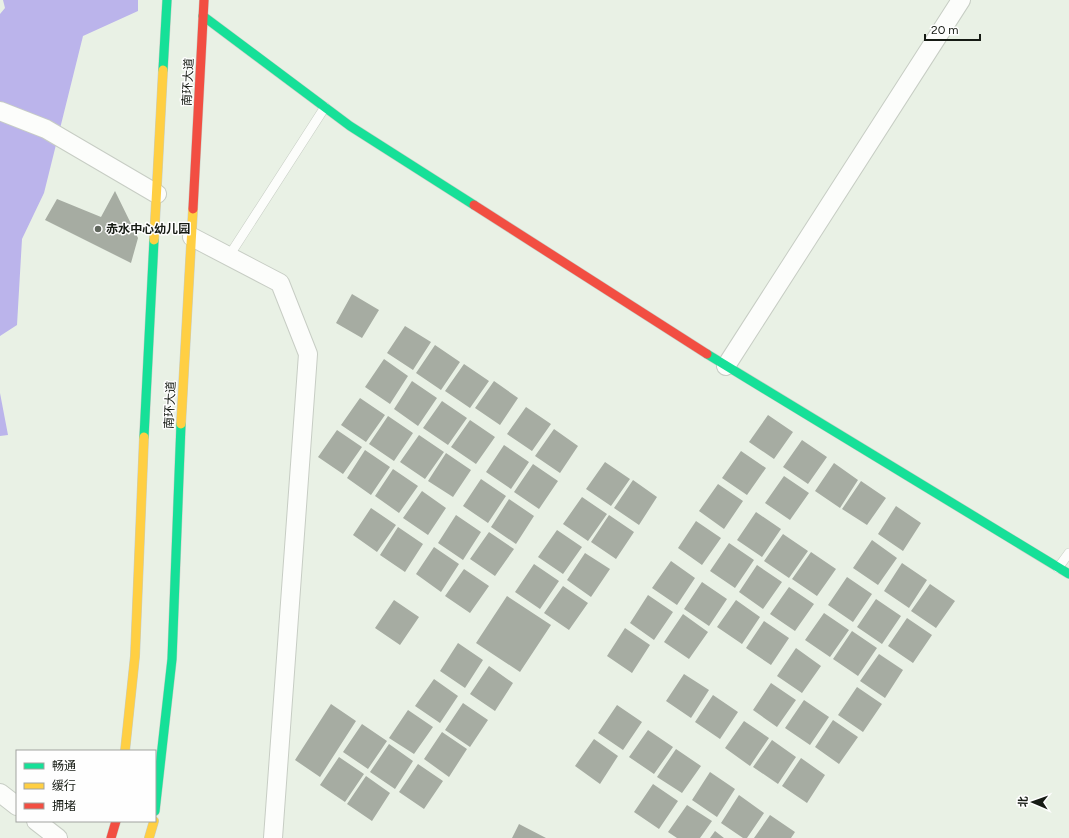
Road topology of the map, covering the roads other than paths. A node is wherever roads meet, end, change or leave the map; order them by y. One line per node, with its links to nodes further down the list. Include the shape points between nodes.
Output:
1 (167, 0): 7 (main road, 南环大道)
2 (204, 0): 4 (main road, 南环大道)
3 (961, 0): 10 (street)
4 (203, 16): 5 (main road); 8 (main road, 南环大道)
5 (325, 107): 9 (lane); 10 (main road, via 350,126)
6 (0, 111): 7 (street, via 46,129)
7 (157, 194): 14 (main road, 南环大道, via 142,466 136,656)
8 (192, 237): 9 (street); 16 (main road, 南环大道, via 179,468 172,659)
9 (229, 256): 24 (street, via 280,283 308,354)
10 (726, 366): 12 (main road)
11 (1069, 552): 12 (lane)
12 (1058, 568): 13 (main road)
13 (1069, 574)
14 (125, 750)
15 (0, 793): 17 (street)
16 (156, 802)
17 (16, 805)
18 (37, 822): 21 (street)
19 (116, 822): 22 (main road)
20 (154, 822): 23 (main road)
21 (58, 838)
22 (111, 838)
23 (149, 838)
24 (273, 838)

